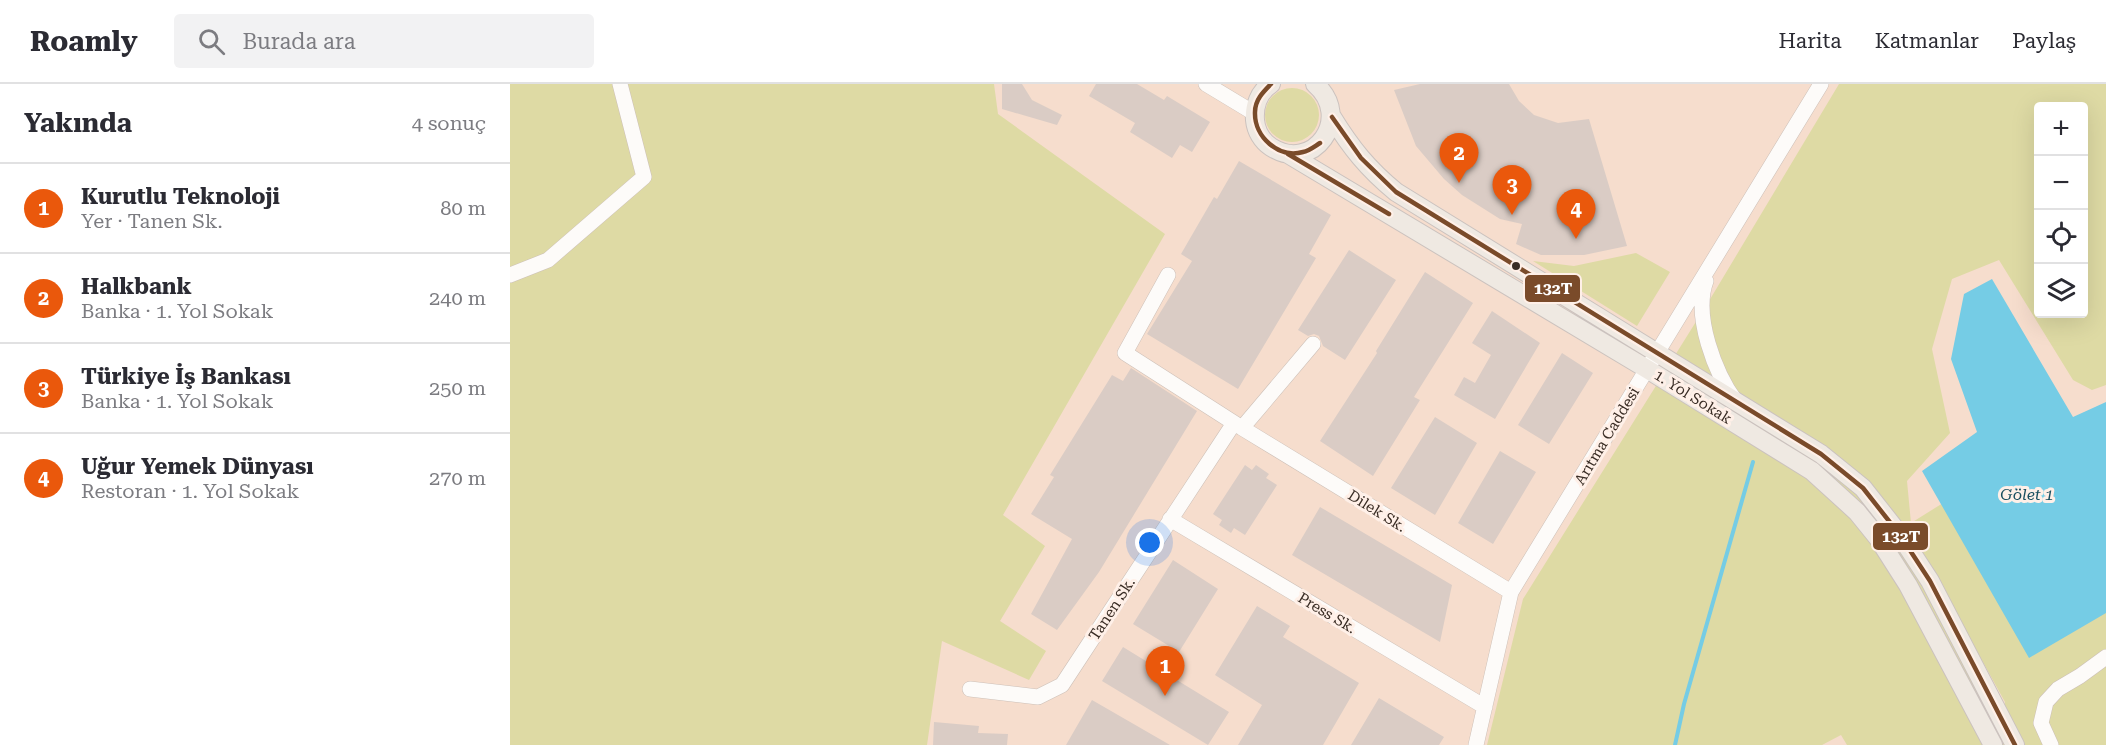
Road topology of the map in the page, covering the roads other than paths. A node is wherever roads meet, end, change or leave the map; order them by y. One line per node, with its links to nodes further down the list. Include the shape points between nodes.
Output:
1 (620, 84): 11 (street, via 644,177 548,260)
2 (1206, 84): 7 (street)
3 (1315, 84): 8 (main road, 1. Yol Sokak, via 1323,90)
4 (1329, 84): 8 (main road, 1. Yol Sokak)
5 (1821, 84): 10 (street, Arıtma Caddesi)
6 (1269, 85): 7 (main road)
7 (1254, 113): 9 (main road, 1. Yol Sokak, via 1267,144)
8 (1332, 113): 9 (main road, via 1326,135 1313,149); 14 (main road, 1. Yol Sokak, via 1349,146 1396,192)
9 (1288, 154): 15 (main road, 1. Yol Sokak)
10 (1715, 257): 14 (street, Arıtma Caddesi); 16 (street, via 1702,290 1703,325 1724,382)
11 (510, 275)
12 (1168, 275): 17 (street, Dilek Sk., via 1125,353)
13 (1313, 344): 17 (street, Tanen Sk.)
14 (1656, 352): 15 (street, Arıtma Caddesi); 16 (main road, 1. Yol Sokak)
15 (1647, 369): 19 (street, Arıtma Caddesi); 24 (main road, 1. Yol Sokak, via 1812,471 1857,512 1908,585)
16 (1737, 404): 25 (main road, 1. Yol Sokak, via 1821,454 1863,488 1882,511 1930,581)
17 (1238, 426): 18 (street, Tanen Sk.); 19 (street, Dilek Sk.)
18 (1170, 519): 21 (street, Tanen Sk., via 1062,685 1038,697); 22 (street, Press Sk.)
19 (1511, 592): 22 (street, Arıtma Caddesi)
20 (2106, 657): 26 (street, via 2058,689 2046,702 2042,723)
21 (970, 689)
22 (1485, 707): 23 (street, Arıtma Caddesi)
23 (1476, 745)
24 (1993, 745)
25 (2014, 745)
26 (2051, 745)

